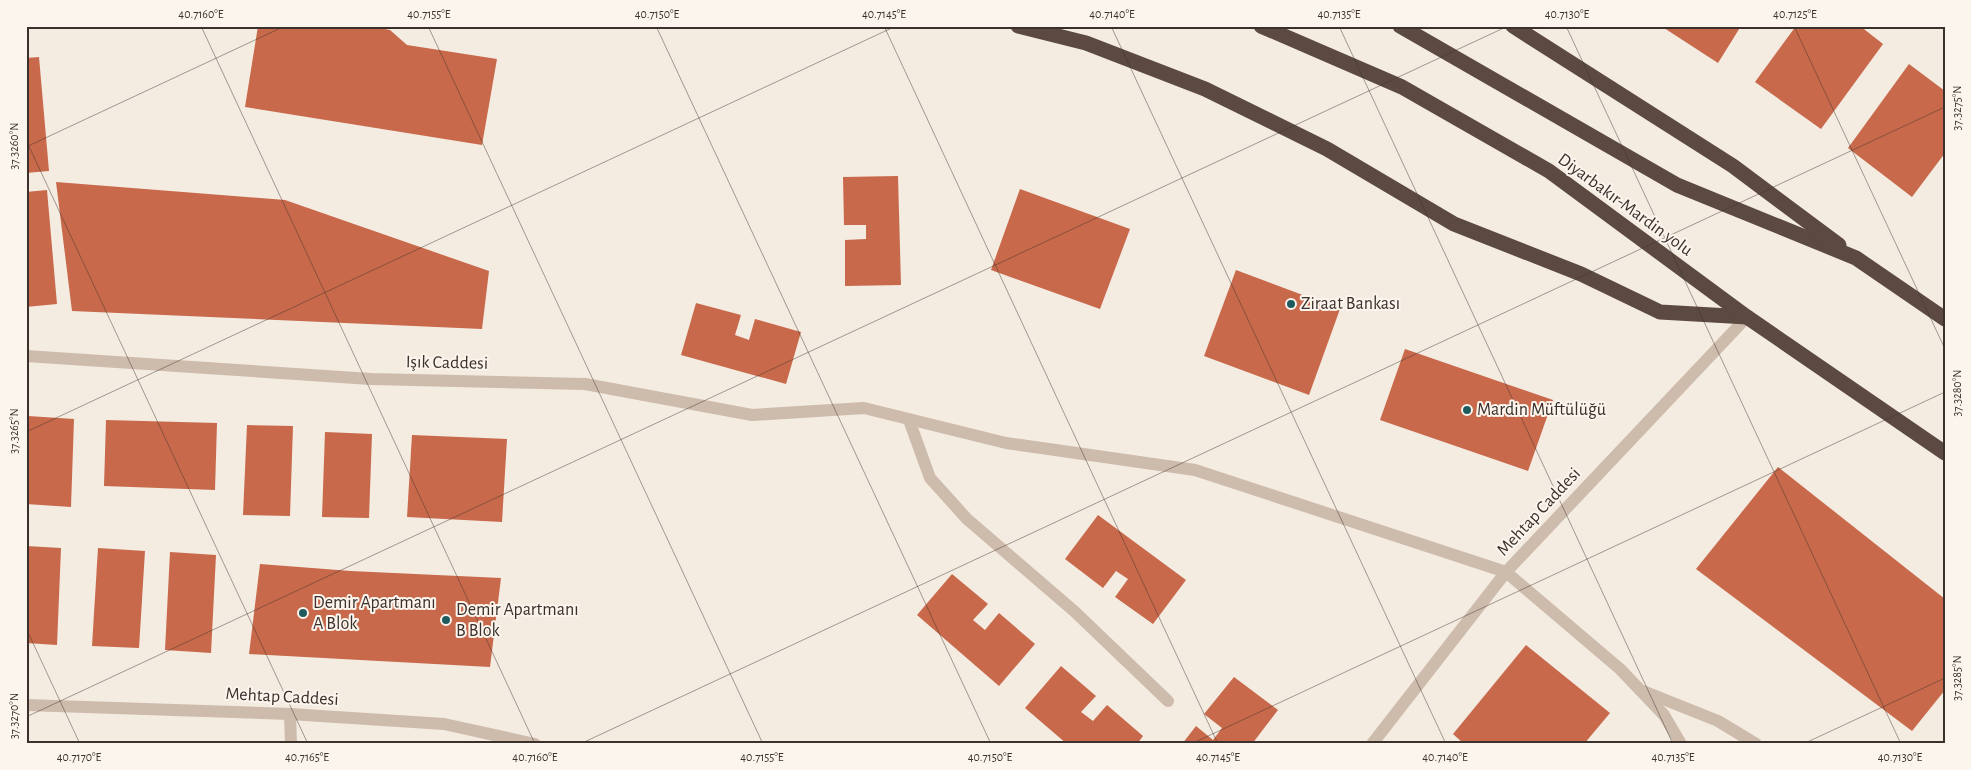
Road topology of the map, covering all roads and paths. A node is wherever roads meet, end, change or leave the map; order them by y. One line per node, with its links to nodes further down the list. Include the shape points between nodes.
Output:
1 (1018, 26): 6 (highway, via 1086,43 1205,89 1327,149 1454,224 1581,274 1660,312)
2 (1260, 26): 6 (highway, Diyarbakır-Mardin yolu, via 1402,88 1550,172)
3 (1400, 26): 5 (highway, Diyarbakır-Mardin yolu, via 1677,184)
4 (1513, 26): 5 (highway, via 1733,166)
5 (1856, 258): 7 (highway, Diyarbakır-Mardin yolu)
6 (1747, 317): 10 (highway, Diyarbakır-Mardin yolu); 11 (street, Mehtap Caddesi)
7 (1945, 320)
8 (26, 356): 9 (street, Işık Caddesi, via 372,379 585,384 752,415 864,408)
9 (909, 420): 11 (street, Işık Caddesi, via 1006,443 1195,470); 13 (street, via 930,478 967,519 1074,612)
10 (1945, 453)
11 (1506, 572): 12 (street, via 1620,669); 18 (street, Mehtap Caddesi)
12 (1640, 690): 19 (street, via 1664,715); 20 (street, via 1718,721)
13 (1168, 701)
14 (26, 706): 15 (street, Mehtap Caddesi)
15 (290, 714): 16 (street); 17 (street, Mehtap Caddesi, via 444,724)
16 (291, 744)
17 (535, 744)
18 (1372, 744)
19 (1681, 744)
20 (1756, 744)

